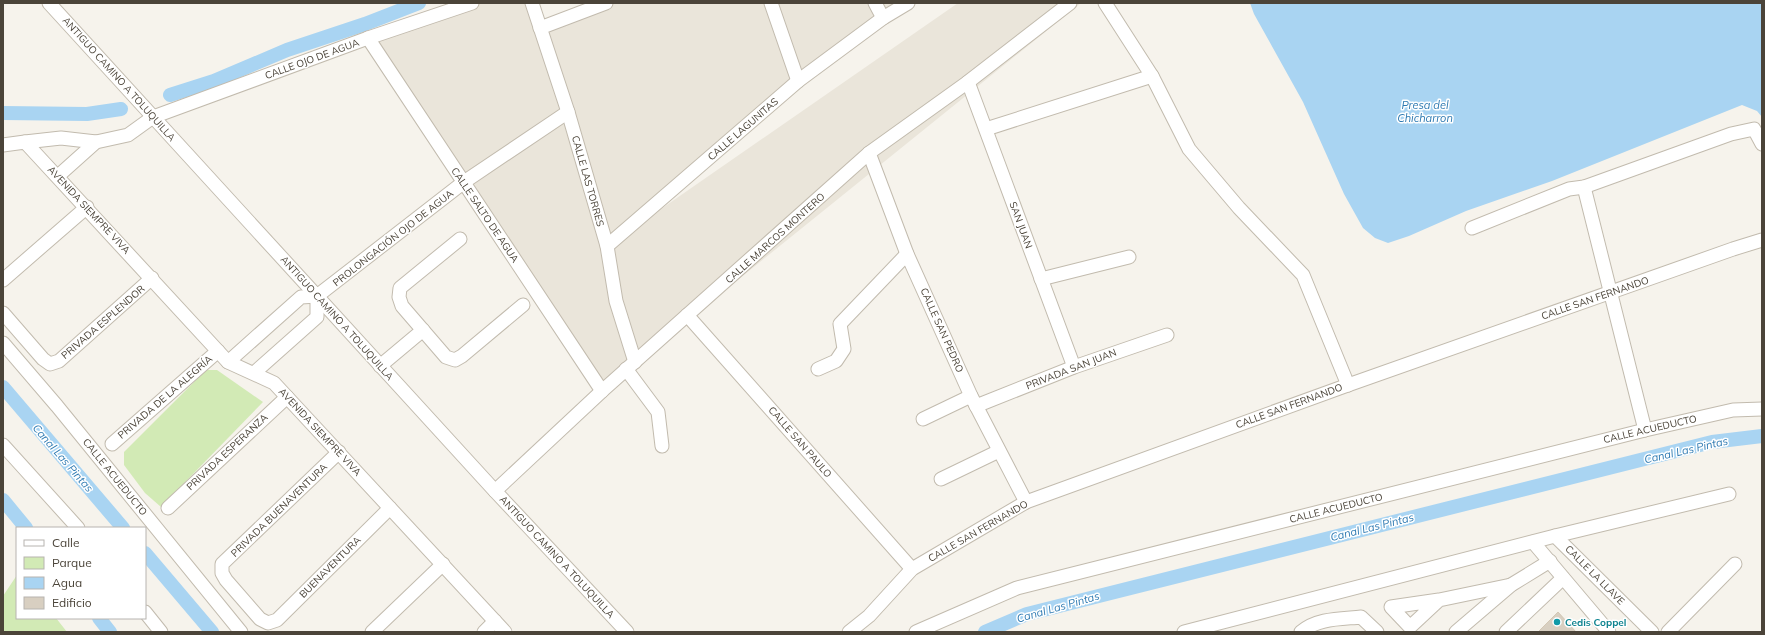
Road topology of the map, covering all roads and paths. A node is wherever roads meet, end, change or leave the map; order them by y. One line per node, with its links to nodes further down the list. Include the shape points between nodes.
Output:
1 (49, 3): 17 (street, ANTIGUO CAMINO A TOLUQUILLA)
2 (472, 3): 12 (street, CALLE OJO DE AGUA)
3 (532, 3): 11 (street, CALLE LAS TORRES)
4 (606, 3): 11 (street)
5 (771, 3): 14 (street)
6 (875, 3): 10 (street)
7 (908, 3): 10 (street, CALLE LAGUNITAS)
8 (1070, 3): 15 (street, CALLE MARCOS MONTERO)
9 (1105, 3): 13 (street)
10 (883, 18): 14 (street, CALLE LAGUNITAS)
11 (540, 28): 16 (street, CALLE LAS TORRES)
12 (368, 38): 17 (street, CALLE OJO DE AGUA); 24 (street, CALLE SALTO DE AGUA)
13 (1152, 76): 18 (street); 51 (street, via 1189,149 1239,208 1303,275)
14 (798, 81): 30 (street, CALLE LAGUNITAS)
15 (968, 82): 18 (street, SAN JUAN); 22 (street, CALLE MARCOS MONTERO)
16 (568, 112): 24 (street, PROLONGACIÓN OJO DE AGUA); 30 (street, CALLE LAS TORRES)
17 (153, 117): 19 (street, CALLE OJO DE AGUA, via 128,135); 37 (street, ANTIGUO CAMINO A TOLUQUILLA)
18 (986, 129): 34 (street, SAN JUAN)
19 (96, 142): 21 (street, via 62,138); 23 (street)
20 (1762, 144): 25 (street, via 1754,129 1731,134)
21 (11, 145): 23 (street, AVENIDA SIEMPRE VIVA)
22 (869, 153): 31 (street, CALLE SAN PEDRO); 40 (street, CALLE MARCOS MONTERO)
23 (58, 176): 26 (street, AVENIDA SIEMPRE VIVA)
24 (464, 182): 37 (street, PROLONGACIÓN OJO DE AGUA); 52 (street, CALLE SALTO DE AGUA)
25 (1584, 187): 27 (street, via 1569,189); 36 (street)
26 (86, 207): 33 (street, AVENIDA SIEMPRE VIVA); 35 (street)
27 (1472, 228)
28 (460, 240): 41 (street, via 400,288 402,306)
29 (1762, 240): 36 (street, CALLE SAN FERNANDO)
30 (607, 246): 47 (street, CALLE LAS TORRES)
31 (908, 254): 49 (street, via 840,324 844,349 836,361); 54 (street, CALLE SAN PEDRO)
32 (1129, 257): 34 (street)
33 (152, 278): 39 (street, PRIVADA ESPLENDOR, via 59,361 50,364 42,359); 44 (street, AVENIDA SIEMPRE VIVA)
34 (1041, 279): 48 (street, SAN JUAN)
35 (3, 280)
36 (1612, 293): 51 (street, CALLE SAN FERNANDO); 57 (street)
37 (317, 296): 45 (street, PROLONGACIÓN OJO DE AGUA, via 301,297); 46 (street, ANTIGUO CAMINO A TOLUQUILLA); 50 (street, via 318,317)
38 (523, 305): 41 (street, via 455,360 446,357)
39 (3, 313)
40 (688, 315): 47 (street, CALLE MARCOS MONTERO); 75 (street, CALLE SAN PAULO)
41 (422, 330): 46 (street)
42 (1168, 334): 48 (street, PRIVADA SAN JUAN)
43 (3, 343): 84 (street, CALLE ACUEDUCTO)
44 (218, 351): 45 (street, AVENIDA SIEMPRE VIVA); 58 (street, PRIVADA DE LA ALEGRÍA)
45 (228, 362): 50 (street, AVENIDA SIEMPRE VIVA)
46 (380, 366): 64 (street, ANTIGUO CAMINO A TOLUQUILLA)
47 (630, 366): 52 (street, CALLE MARCOS MONTERO); 60 (street, CALLE LAS TORRES, via 658,412)
48 (1074, 367): 54 (street, PRIVADA SAN JUAN)
49 (818, 369)
50 (254, 373): 53 (street, AVENIDA SIEMPRE VIVA, via 274,383)
51 (1348, 385): 66 (street, CALLE SAN FERNANDO)
52 (602, 391): 64 (street, CALLE MARCOS MONTERO)
53 (287, 397): 62 (street, AVENIDA SIEMPRE VIVA); 67 (street, PRIVADA ESPERANZA)
54 (974, 401): 56 (street, PRIVADA SAN JUAN); 61 (street, CALLE SAN PEDRO)
55 (1762, 408): 57 (street, CALLE ACUEDUCTO, via 1733,410)
56 (923, 419)
57 (1644, 430): 90 (street, CALLE ACUEDUCTO, via 1017,588)
58 (112, 444)
59 (3, 445): 69 (street)
60 (662, 446)
61 (999, 451): 63 (street); 66 (street, CALLE SAN PEDRO)
62 (339, 452): 68 (street, AVENIDA SIEMPRE VIVA); 81 (street, PRIVADA BUENAVENTURA, via 222,564 222,573 226,580 260,619)
63 (941, 479)
64 (495, 491): 88 (street, ANTIGUO CAMINO A TOLUQUILLA)
65 (1729, 494): 70 (street)
66 (1026, 502): 75 (street, CALLE SAN FERNANDO)
67 (168, 508)
68 (390, 508): 73 (street, AVENIDA SIEMPRE VIVA); 81 (street, BUENAVENTURA, via 277,620)
69 (77, 527)
70 (1555, 536): 71 (street); 97 (street, CALLE LA LLAVE)
71 (1533, 542): 72 (street); 82 (street)
72 (1550, 562): 76 (street); 77 (street)
73 (443, 564): 80 (street, AVENIDA SIEMPRE VIVA); 85 (street)
74 (1735, 564): 98 (street)
75 (912, 569): 89 (street, CALLE SAN FERNANDO, via 869,616)
76 (1563, 578): 95 (street); 96 (street)
77 (1511, 586): 78 (street); 94 (street)
78 (1439, 600)
79 (146, 613): 83 (street)
80 (495, 621): 86 (street); 87 (street, AVENIDA SIEMPRE VIVA)
81 (268, 623)
82 (1199, 630): 91 (street)
83 (160, 632)
84 (242, 632)
85 (372, 632)
86 (484, 632)
87 (506, 632)
88 (627, 632)
89 (849, 632)
90 (916, 632)
91 (1184, 632)
92 (1301, 632): 93 (street, via 1308,626 1323,621 1361,617)
93 (1377, 632)
94 (1456, 632)
95 (1506, 632)
96 (1609, 632)
97 (1652, 632)
98 (1668, 632)

